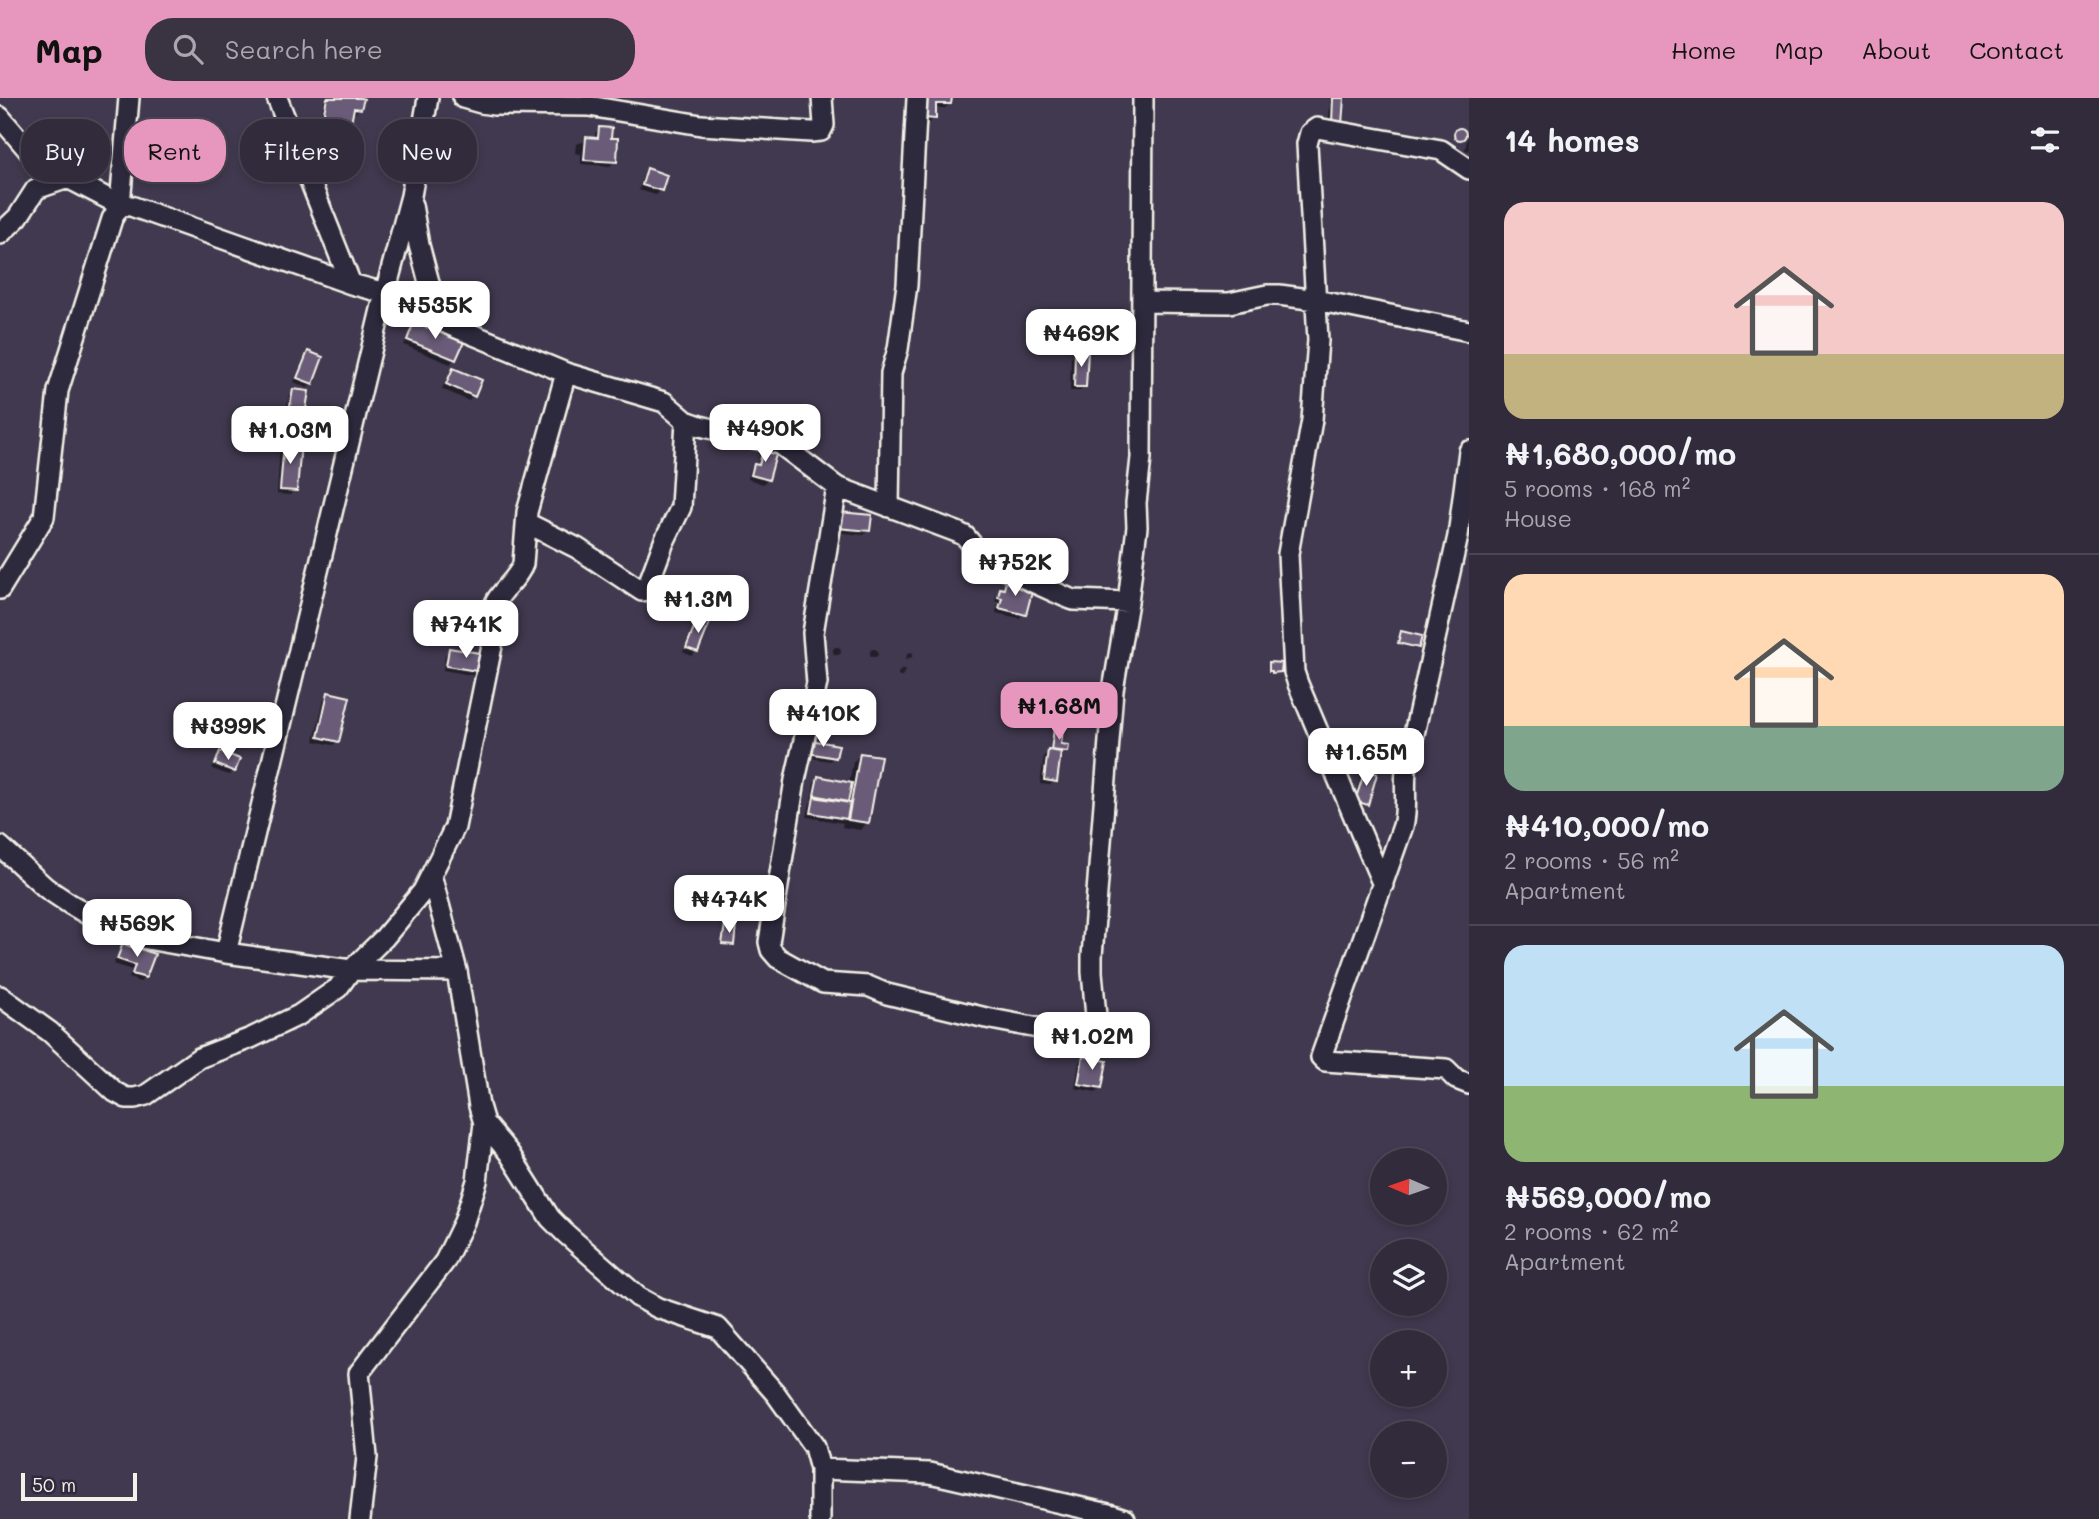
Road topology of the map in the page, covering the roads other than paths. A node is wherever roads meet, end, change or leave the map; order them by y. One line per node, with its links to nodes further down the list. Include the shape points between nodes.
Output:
1 (129, 98): 14 (street)
2 (277, 98): 16 (street)
3 (428, 98): 13 (street)
4 (463, 98): 5 (street, via 494,105 589,106 701,125 811,132 821,131 824,125)
5 (822, 98)
6 (916, 98): 26 (street, via 907,285 891,373)
7 (1143, 98): 19 (street)
8 (0, 117): 9 (street)
9 (21, 142)
10 (1469, 169): 18 (street, via 1441,150 1317,128 1310,133)
11 (55, 182): 15 (street, via 36,188 18,217)
12 (76, 182): 14 (street)
13 (411, 196): 17 (street); 20 (street, via 430,286)
14 (120, 205): 16 (street); 28 (street, via 58,391 44,517)
15 (0, 234)
16 (351, 284): 17 (street)
17 (384, 293): 20 (street); 33 (street)
18 (1316, 300): 19 (street, via 1268,295 1229,303); 21 (street); 32 (street, via 1312,420 1287,554 1294,672)
19 (1142, 302): 29 (street, via 1141,458)
20 (452, 326): 22 (street)
21 (1469, 331)
22 (566, 373): 23 (street, via 664,402); 27 (street)
23 (686, 421): 25 (street, via 780,444); 27 (street, via 681,508 646,590)
24 (1469, 451): 32 (street, via 1458,536 1406,770 1407,810)
25 (837, 487): 26 (street); 29 (street, via 813,633 817,683 795,780 769,942 778,958 822,983 868,986 986,1018 1090,1038 1095,1033 1092,956 1113,690)
26 (889, 506): 29 (street, via 965,536 986,561 1068,598)
27 (527, 523): 31 (street, via 521,571 493,606 494,636 455,827)
28 (0, 589)
29 (1128, 602)
30 (0, 846): 33 (street, via 46,888 101,922 136,937)
31 (431, 875): 34 (street, via 384,938); 35 (street)
32 (1383, 885): 37 (street, via 1322,1060 1446,1069)
33 (226, 953): 34 (street)
34 (351, 970): 35 (street); 36 (street, via 338,988 299,1015 199,1058 135,1098 115,1092 50,1032)
35 (457, 971): 38 (street)
36 (0, 996)
37 (1469, 1084)
38 (481, 1115): 39 (street, via 565,1233 638,1297 718,1328 776,1394 814,1447); 40 (street, via 477,1181 464,1222 445,1261 359,1373 367,1457)
39 (820, 1469): 41 (street); 42 (street, via 930,1473)
40 (360, 1519)
41 (820, 1519)
42 (1125, 1519)

